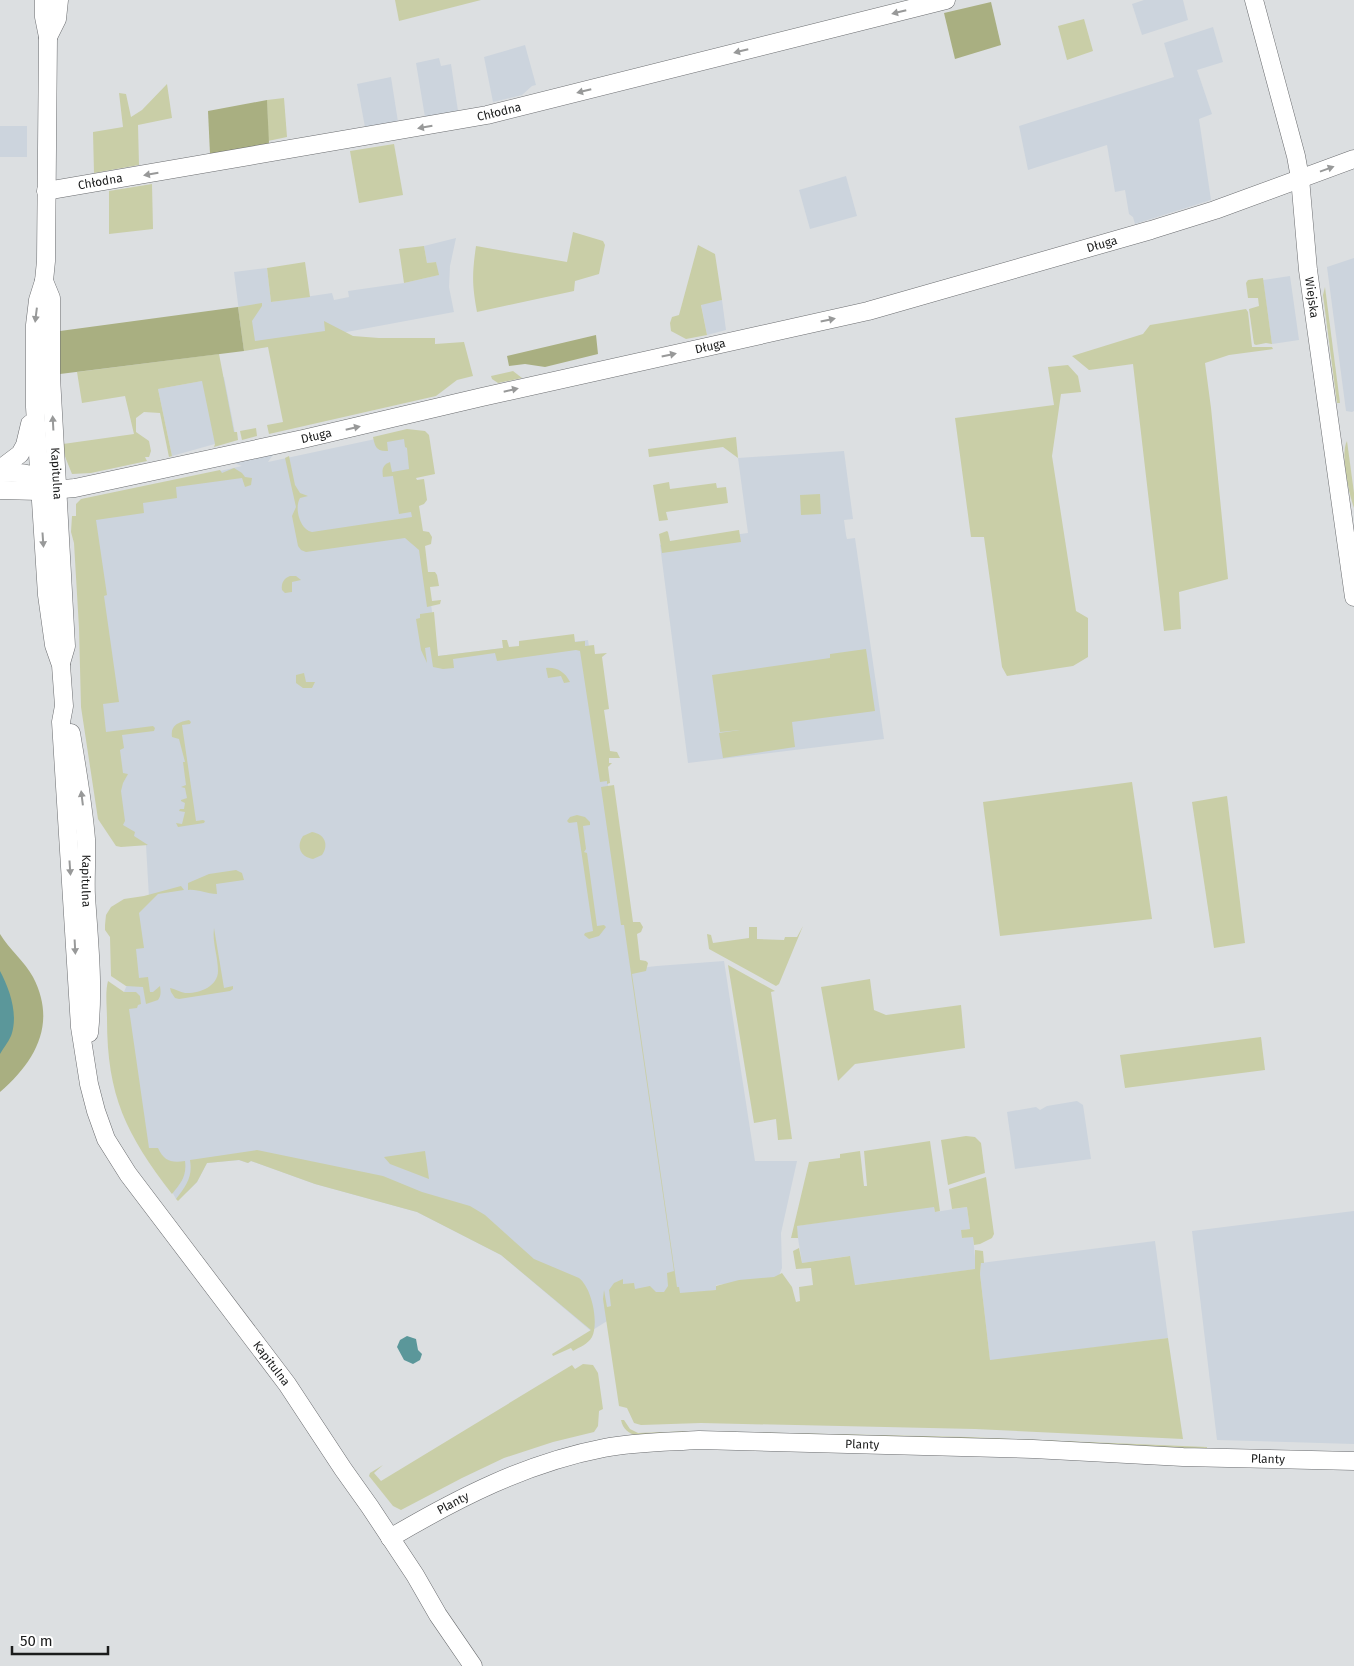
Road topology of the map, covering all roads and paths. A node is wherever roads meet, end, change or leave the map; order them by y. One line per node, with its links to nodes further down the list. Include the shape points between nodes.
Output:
1 (44, 0): 5 (street, Kapitulna)
2 (59, 0): 5 (street, Kapitulna, via 57,19)
3 (946, 0): 8 (street, Chłodna, one-way to 8, via 487,115)
4 (1254, 0): 7 (street, Wiejska)
5 (48, 37): 8 (street, Kapitulna)
6 (1354, 159): 7 (street, Długa, one-way to 6)
7 (1300, 178): 13 (street, Długa, one-way to 7, via 75,488 254,450 868,311 1151,230); 15 (street, Wiejska, via 1306,254)
8 (46, 191): 9 (street, Kapitulna)
9 (44, 281): 10 (street, Kapitulna, one-way to 10, via 35,325); 13 (street, Kapitulna, one-way to 9, via 51,298)
10 (35, 407): 11 (street, Kapitulna, via 20,454); 13 (street, Kapitulna)
11 (0, 469)
12 (0, 473): 13 (street, via 22,472)
13 (45, 486): 14 (street); 17 (street, Kapitulna, via 66,646 61,665 64,706 80,782 86,846 92,1008 86,1058 96,1111 114,1153 280,1373)
14 (0, 490)
15 (1354, 597)
16 (1354, 1461): 17 (street, Planty, via 699,1440 647,1442 583,1452 517,1472 467,1494)
17 (390, 1538): 18 (street, Kapitulna)
18 (473, 1666)

